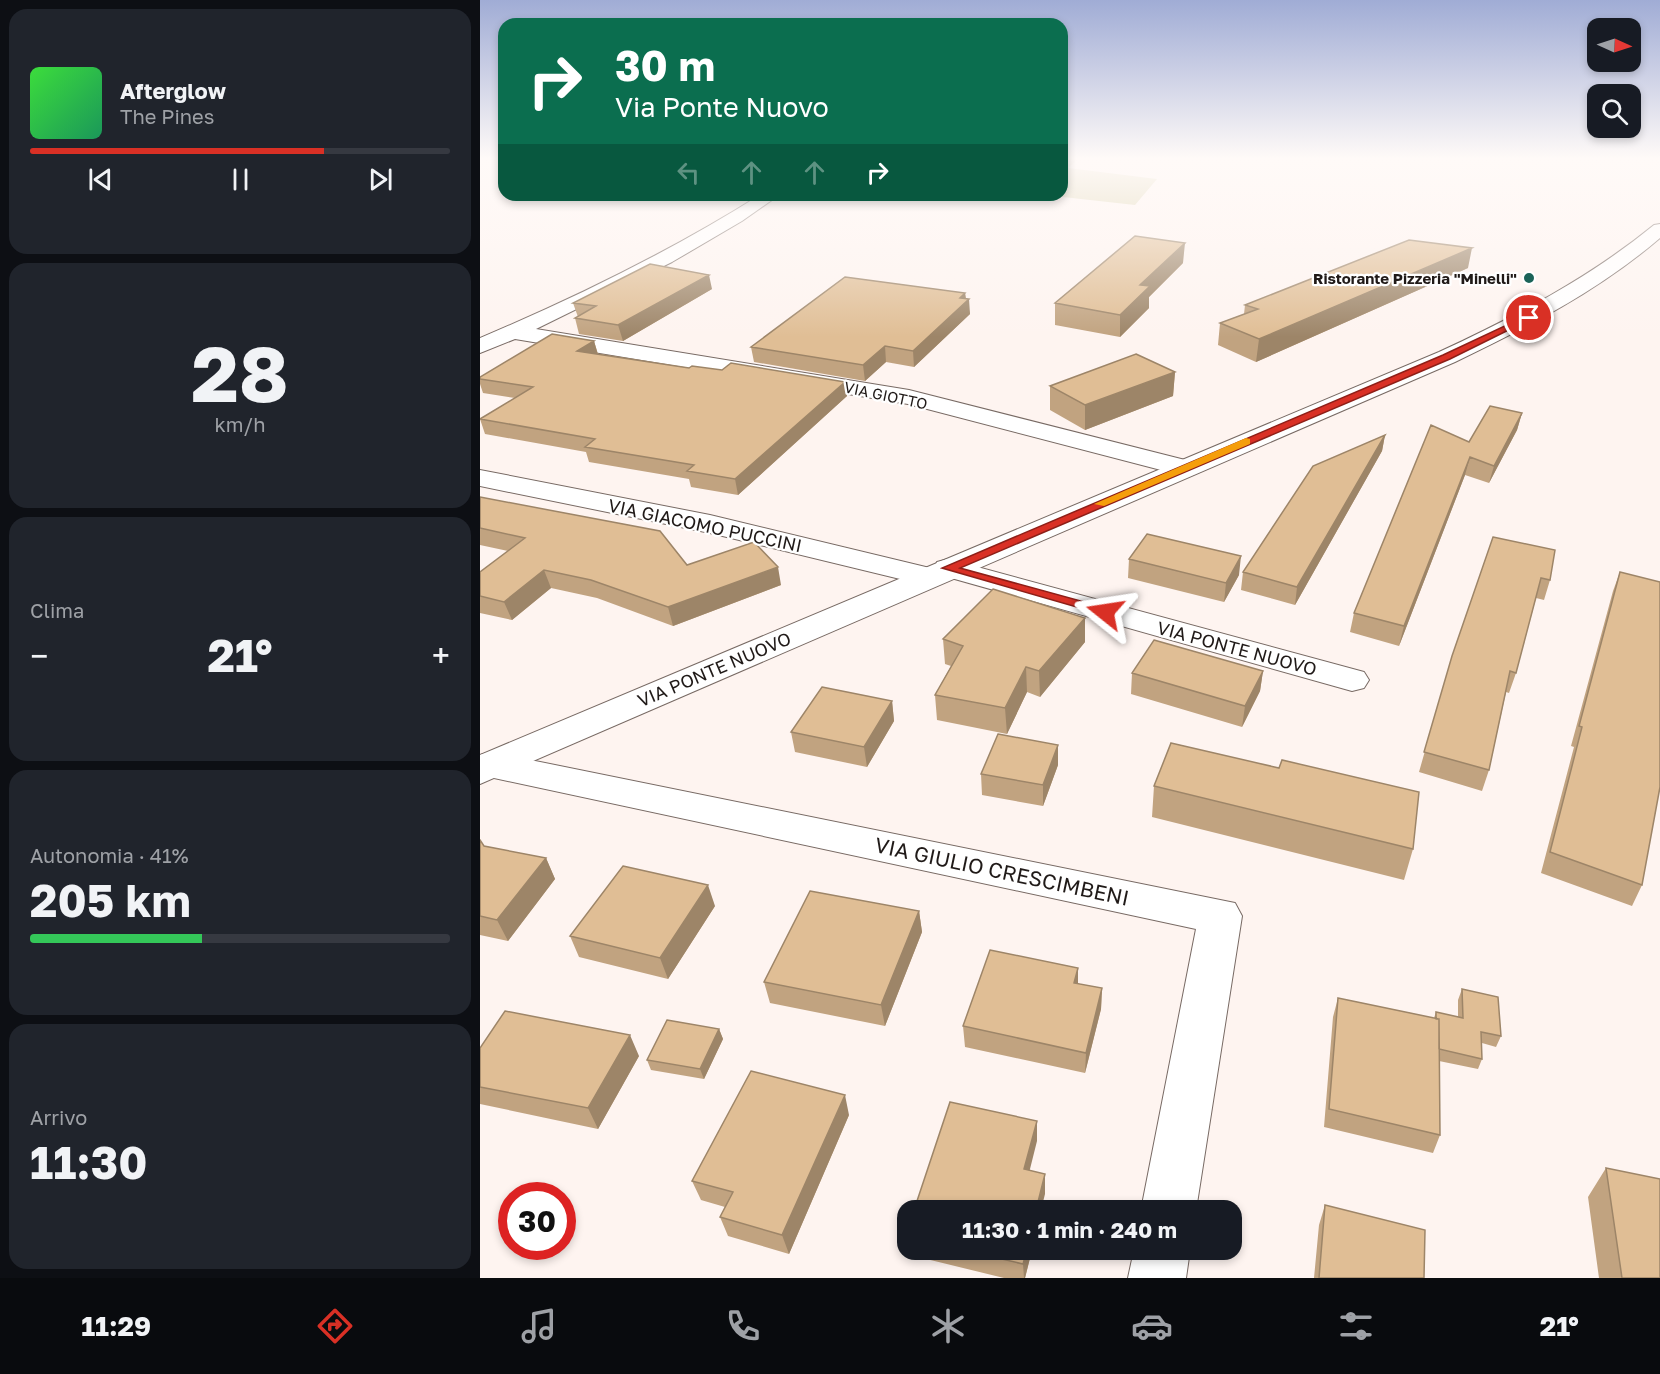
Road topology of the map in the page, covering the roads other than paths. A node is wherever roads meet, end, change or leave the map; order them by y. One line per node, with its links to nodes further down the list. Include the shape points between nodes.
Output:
1 (736, 218): 3 (street, via 640,272)
2 (1660, 229): 5 (street, VIA PONTE NUOVO, via 1625,260 1550,309)
3 (513, 332): 4 (street); 5 (street, VIA GIOTTO, via 909,397)
4 (480, 346)
5 (1184, 468): 7 (street, VIA PONTE NUOVO)
6 (480, 478): 7 (street, VIA GIACOMO PUCCINI)
7 (939, 572): 8 (street, VIA PONTE NUOVO); 9 (street, VIA PONTE NUOVO)
8 (1352, 680)
9 (486, 767): 10 (street, VIA GIULIO CRESCIMBENI, via 1220,916)
10 (1171, 1200)
11 (1161, 1260): 12 (street)
12 (1158, 1278)

